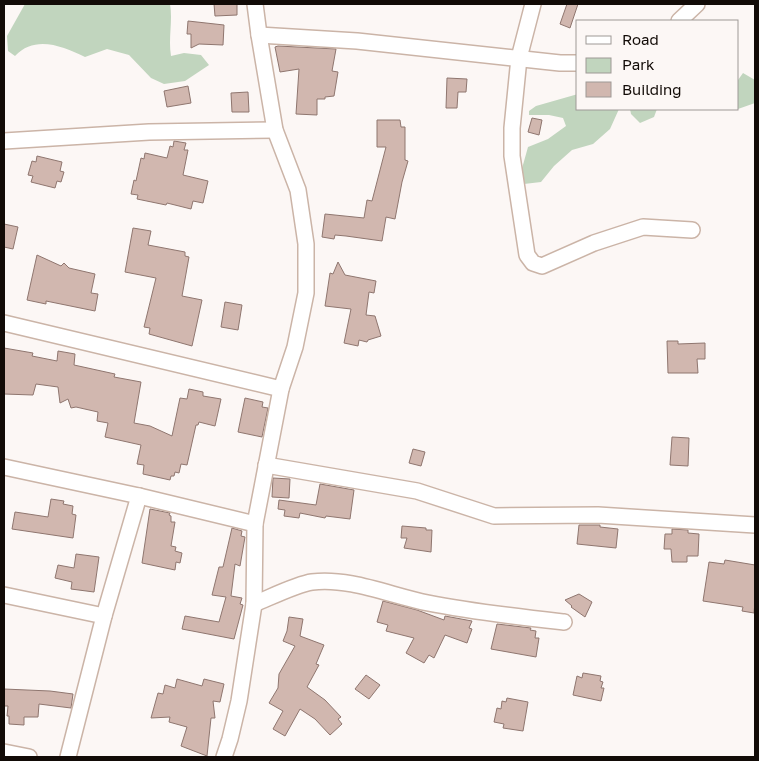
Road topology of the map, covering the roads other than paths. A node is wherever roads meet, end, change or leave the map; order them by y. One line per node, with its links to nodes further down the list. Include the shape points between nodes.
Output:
1 (255, 4): 5 (street)
2 (533, 4): 6 (street)
3 (698, 4): 4 (street)
4 (680, 20)
5 (259, 35): 6 (street, via 357,41); 8 (street)
6 (518, 58): 7 (street); 10 (street, via 512,156 527,255 532,263 542,266 594,243 643,227)
7 (576, 63)
8 (275, 130): 9 (street, via 149,132); 12 (street, via 298,190 306,244 306,293 295,347)
9 (4, 141)
10 (692, 230)
11 (4, 322): 12 (street)
12 (281, 389): 13 (street)
13 (266, 465): 16 (street); 17 (street, via 417,491 494,516 598,515)
14 (4, 467): 15 (street)
15 (139, 496): 16 (street); 20 (street)
16 (255, 524): 19 (street)
17 (755, 525)
18 (4, 596): 20 (street)
19 (254, 604): 21 (street, via 311,582 335,583 464,611); 25 (street, via 239,701)
20 (104, 616): 24 (street)
21 (564, 622)
22 (4, 752): 23 (street)
23 (29, 757)
24 (68, 757)
25 (224, 757)

